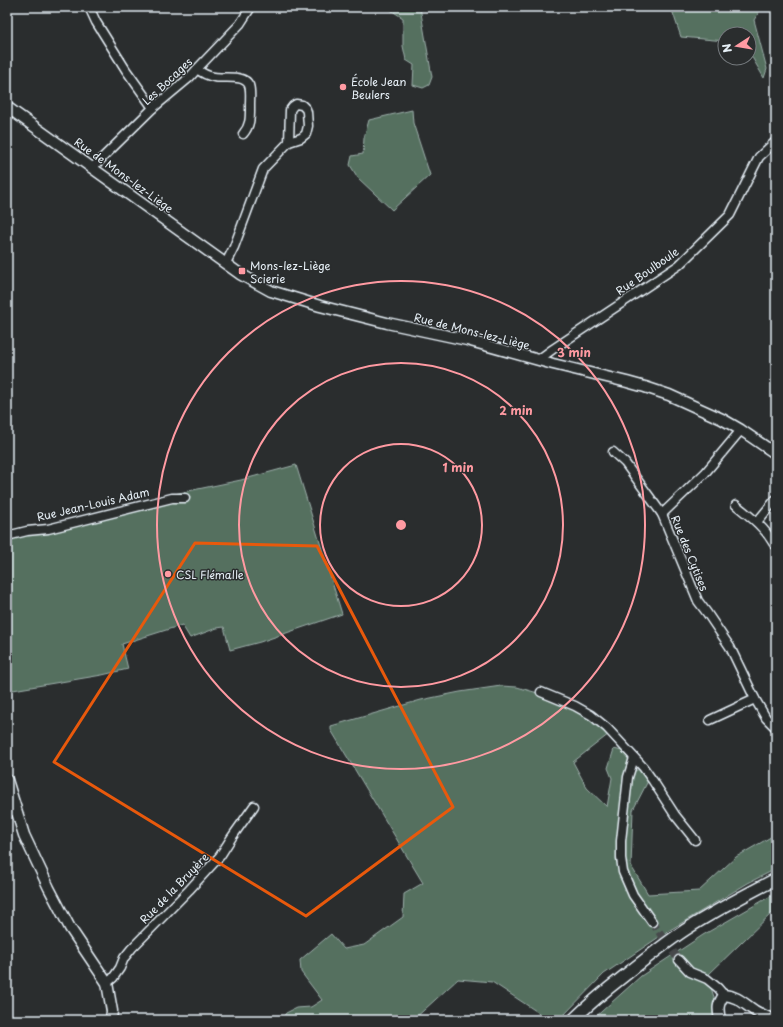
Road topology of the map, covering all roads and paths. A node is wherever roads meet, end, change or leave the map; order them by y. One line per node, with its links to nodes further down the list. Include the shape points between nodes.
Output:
1 (89, 7): 5 (street, via 126,70)
2 (251, 7): 3 (street, Les Bocages, via 240,24)
3 (197, 69): 5 (street, Les Bocages); 6 (street, via 214,77 242,79 248,84 250,119)
4 (7, 107): 9 (street, Rue de Mons-lez-Liège)
5 (153, 108): 9 (street, Les Bocages)
6 (243, 134)
7 (776, 141): 11 (street, Rue Boulboule, via 759,158 730,215 679,265)
8 (289, 142): 10 (street, via 263,169)
9 (92, 168): 10 (street, Rue de Mons-lez-Liège)
10 (226, 263): 11 (street, Rue de Mons-lez-Liège, via 240,274 271,290 313,304 467,340)
11 (538, 360): 12 (street, Rue de Mons-lez-Liège, via 645,387 722,419)
12 (741, 430): 14 (street, Rue de Mons-lez-Liège); 18 (street, via 705,473)
13 (613, 452): 18 (street, Rue des Cytises, via 625,463)
14 (776, 454)
15 (185, 498): 20 (street, Rue Jean-Louis Adam, via 172,498 48,529)
16 (776, 499): 19 (street)
17 (736, 505): 19 (street)
18 (662, 514): 23 (street, Rue des Cytises, via 698,601 730,647)
19 (757, 522): 21 (street)
20 (7, 536)
21 (776, 545)
22 (541, 692): 26 (street, via 591,715 607,728)
23 (755, 700): 24 (street); 25 (street, Rue des Cytises)
24 (710, 720)
25 (776, 728)
26 (634, 758): 30 (street); 32 (street, via 628,777 621,858 623,872 633,895)
27 (7, 780): 29 (street)
28 (254, 806): 34 (street, Rue de la Bruyère, via 220,856 132,948)
29 (11, 811): 34 (street, via 70,928)
30 (695, 840)
31 (776, 879): 37 (main road, via 685,930 618,980)
32 (652, 922)
33 (679, 960): 35 (street, via 690,972 707,979)
34 (107, 983): 36 (street)
35 (724, 996): 38 (street, via 719,1002); 39 (street, via 732,996 764,1016)
36 (111, 1020)
37 (573, 1020)
38 (720, 1020)
39 (776, 1020)

